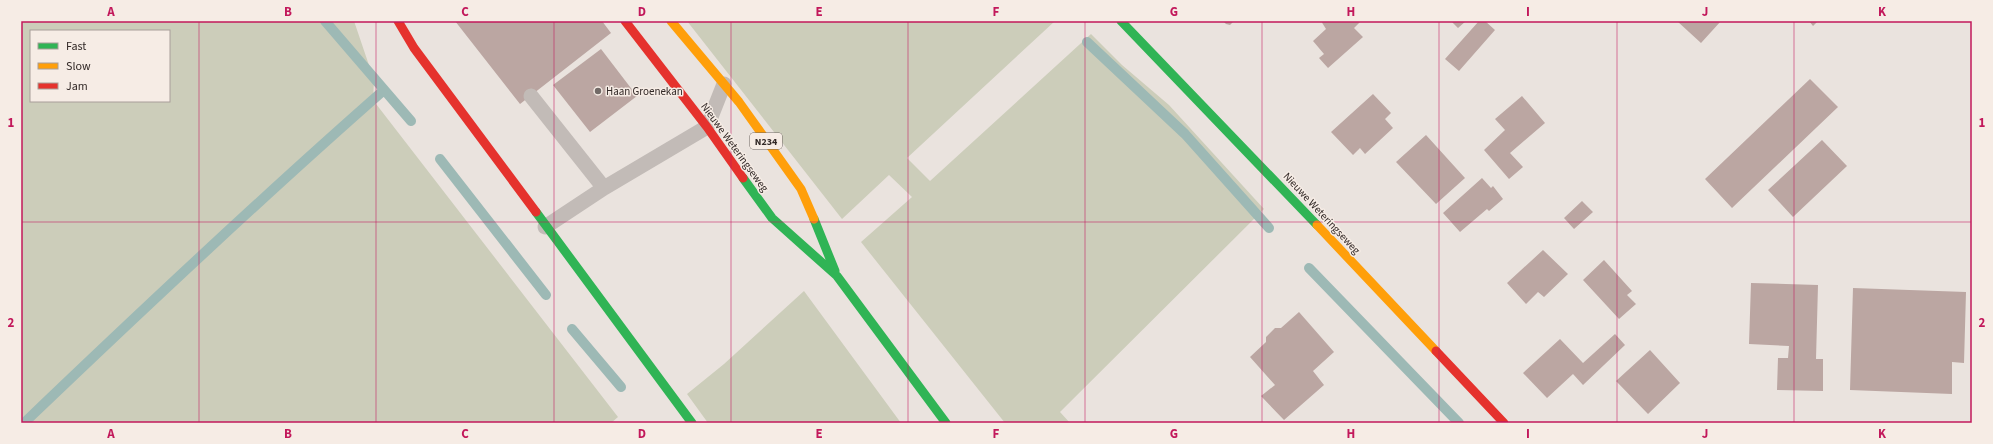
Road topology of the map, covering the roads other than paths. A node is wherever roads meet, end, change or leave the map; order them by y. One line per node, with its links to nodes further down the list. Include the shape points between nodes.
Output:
1 (398, 21): 9 (street, via 414,48)
2 (625, 21): 7 (street, Nieuwe Weteringseweg / N234)
3 (671, 21): 5 (street, Nieuwe Weteringseweg / N234)
4 (1121, 21): 13 (street, Nieuwe Weteringseweg)
5 (724, 84): 7 (lane); 10 (street, Nieuwe Weteringseweg / N234, via 801,189)
6 (531, 96): 8 (lane)
7 (707, 126): 8 (lane); 10 (street, Nieuwe Weteringseweg / N234, via 772,218)
8 (604, 188): 9 (lane)
9 (545, 227): 11 (street)
10 (837, 276): 12 (street, Nieuwe Weteringseweg / N234)
11 (692, 423)
12 (946, 423)
13 (1504, 423)

